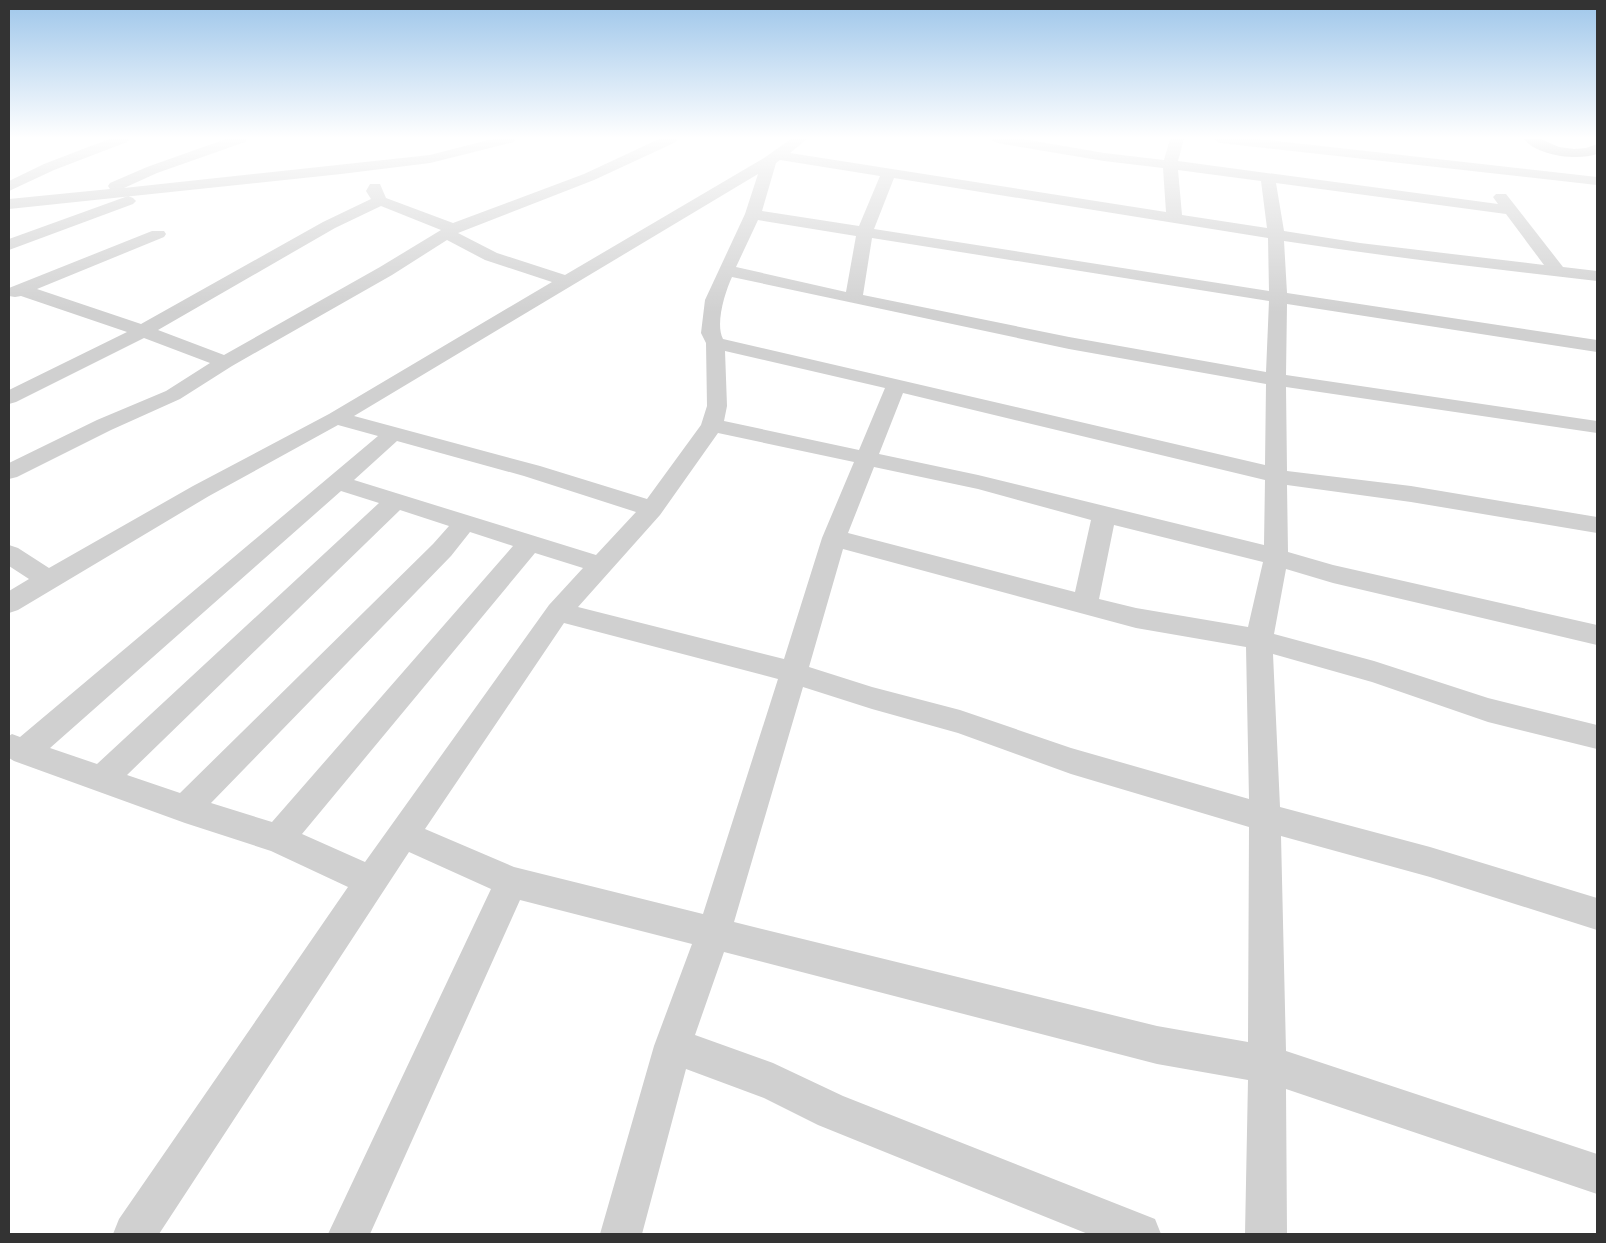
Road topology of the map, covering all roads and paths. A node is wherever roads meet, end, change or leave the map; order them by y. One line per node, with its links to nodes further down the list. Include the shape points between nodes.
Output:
1 (83, 197): 14 (street)
2 (135, 197): 22 (street)
3 (377, 197): 13 (street)
4 (534, 197): 18 (street)
5 (707, 197): 26 (street)
6 (759, 197): 16 (street)
7 (879, 197): 19 (street)
8 (1041, 197): 17 (street)
9 (1172, 197): 17 (street)
10 (1271, 197): 20 (street)
11 (1412, 197): 15 (street)
12 (1501, 197): 15 (street)
13 (380, 201): 18 (street, via 420,215); 30 (street, via 329,225)
14 (9, 204)
15 (1511, 210): 24 (street)
16 (753, 214): 19 (street); 23 (street)
17 (1174, 218): 20 (street)
18 (450, 231): 26 (street, via 469,248 494,260); 33 (street, via 386,271)
19 (865, 231): 28 (street); 29 (street)
20 (1276, 233): 24 (street, via 1360,248); 29 (street)
21 (158, 234): 27 (street)
22 (9, 245)
23 (727, 270): 28 (street); 31 (street, via 714,300 710,333)
24 (1560, 273): 25 (street)
25 (1597, 276)
26 (566, 281): 37 (street)
27 (15, 292): 30 (street)
28 (854, 298): 34 (street, via 1069,343)
29 (1278, 298): 32 (street); 34 (street)
30 (143, 331): 33 (street); 36 (street)
31 (715, 343): 35 (street); 38 (street, via 717,406)
32 (1597, 346)
33 (224, 362): 42 (street, via 173,395)
34 (1276, 380): 39 (street); 43 (street)
35 (896, 385): 41 (street); 43 (street)
36 (9, 398)
37 (336, 418): 40 (street); 55 (street, via 201,491)
38 (712, 425): 41 (street); 46 (street)
39 (1597, 427)
40 (394, 433): 44 (street); 46 (street, via 532,471)
41 (865, 458): 47 (street, via 978,482); 50 (street)
42 (9, 472)
43 (1275, 475): 49 (street); 53 (street)
44 (337, 482): 45 (street); 63 (street)
45 (396, 500): 48 (street); 64 (street)
46 (652, 509): 54 (street)
47 (1104, 515): 53 (street); 57 (street)
48 (466, 522): 51 (street); 65 (street)
49 (1597, 525)
50 (834, 538): 57 (street); 61 (street)
51 (530, 542): 54 (street); 68 (street)
52 (9, 554): 55 (street)
53 (1276, 557): 59 (street, via 1333,574); 60 (street)
54 (601, 565): 58 (street)
55 (49, 580): 56 (street)
56 (9, 603)
57 (1085, 606): 60 (street)
58 (558, 612): 61 (street); 67 (street)
59 (1597, 635)
60 (1259, 640): 62 (street, via 1488,710); 66 (street)
61 (793, 674): 66 (street, via 960,722 1071,761); 72 (street)
62 (1597, 737)
63 (16, 749): 64 (street)
64 (102, 779): 65 (street)
65 (185, 809): 68 (street)
66 (1265, 818): 71 (street, via 1430,862); 74 (street)
67 (404, 835): 69 (street); 70 (street)
68 (278, 839): 69 (street)
69 (371, 880): 76 (street)
70 (511, 882): 72 (street); 77 (street)
71 (1597, 914)
72 (713, 934): 73 (street); 74 (street, via 1157,1045)
73 (673, 1046): 78 (street); 79 (street, via 773,1082 841,1115)
74 (1268, 1064): 75 (street); 80 (street)
75 (1597, 1174)
76 (134, 1234)
77 (349, 1234)
78 (621, 1234)
79 (1140, 1234)
80 (1266, 1234)

